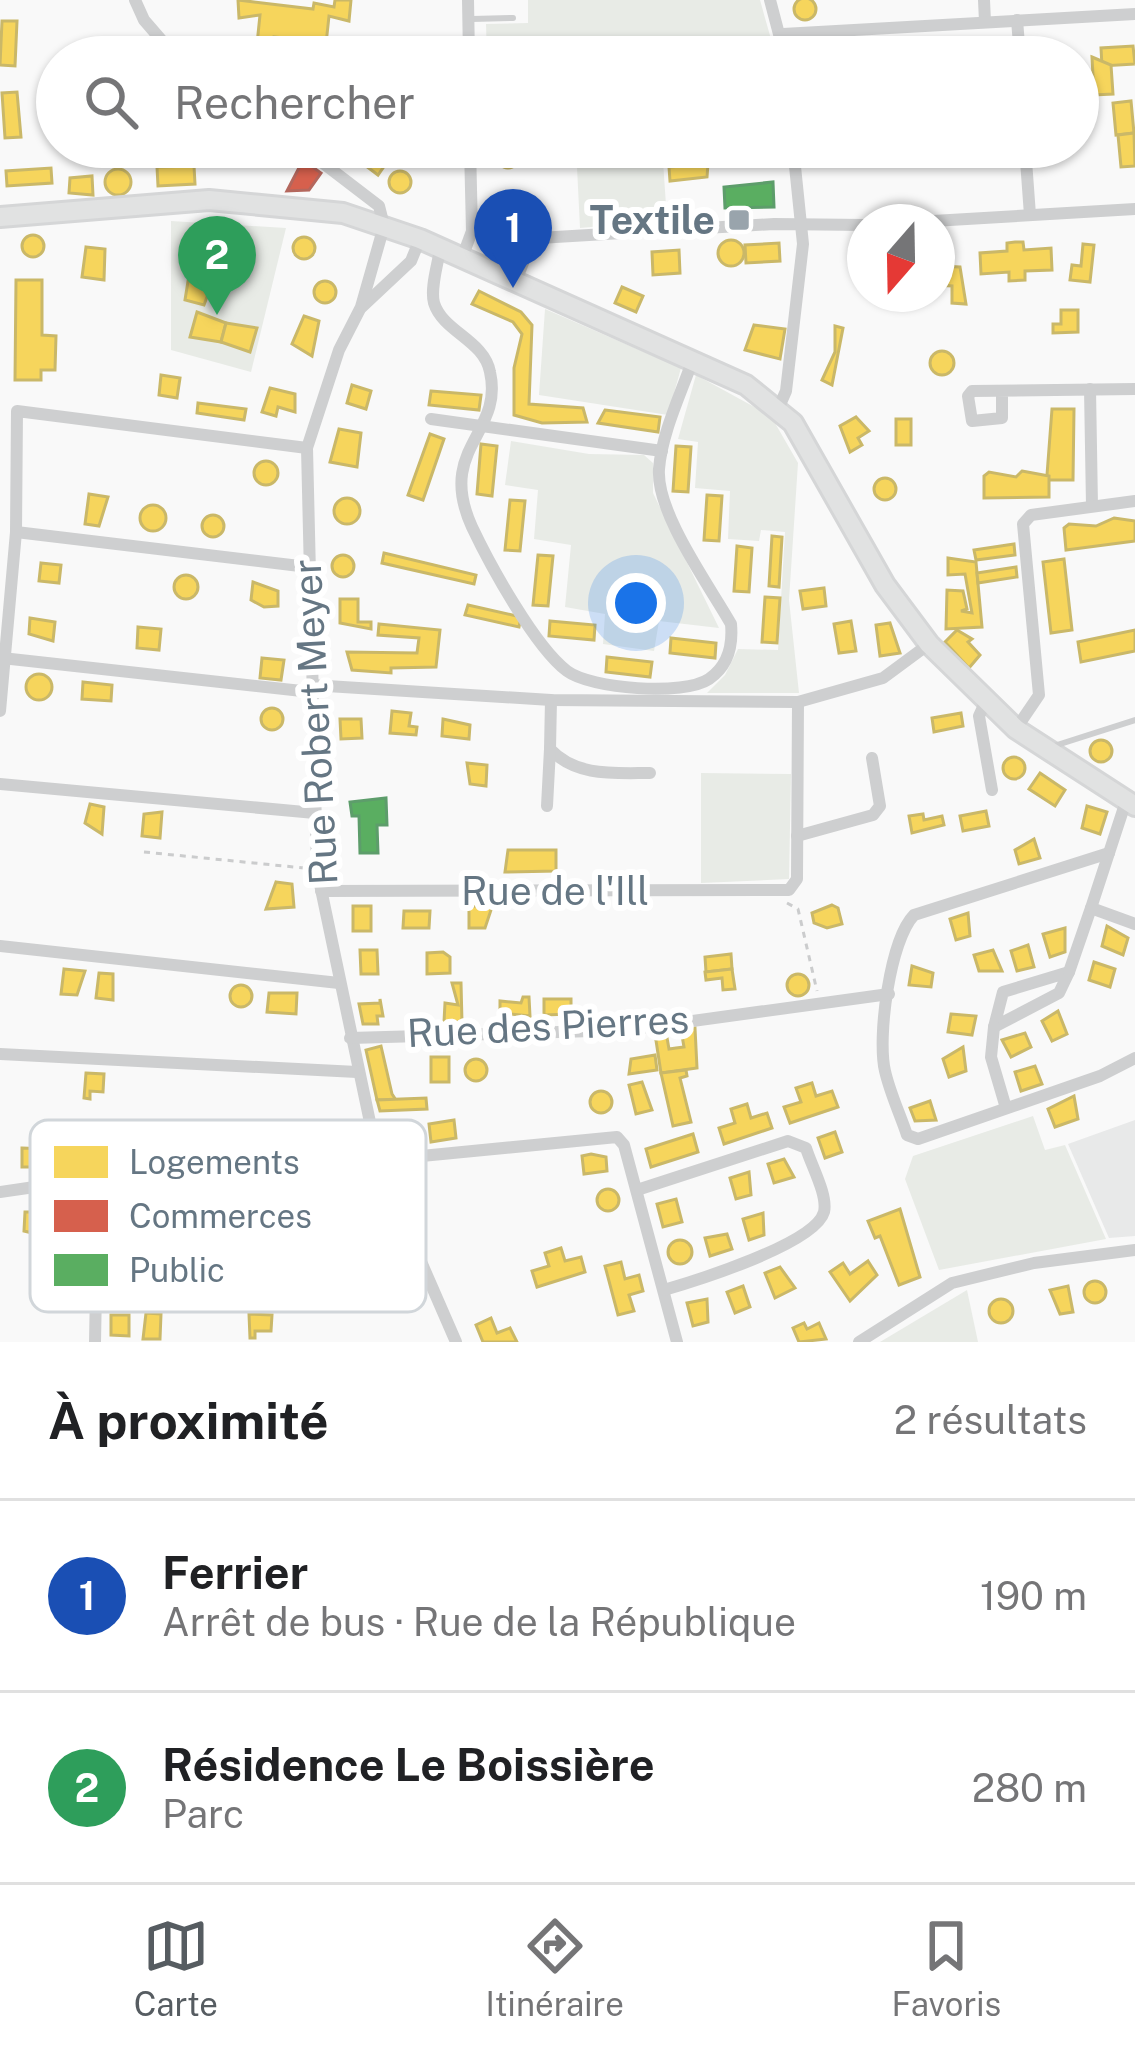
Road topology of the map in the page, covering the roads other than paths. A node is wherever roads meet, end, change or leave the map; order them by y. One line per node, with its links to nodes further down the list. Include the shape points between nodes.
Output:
1 (135, 0): 11 (street)
2 (468, 0): 7 (street)
3 (770, 0): 10 (street)
4 (983, 0): 9 (street)
5 (1135, 14): 8 (street)
6 (513, 18): 7 (lane)
7 (468, 19): 12 (street)
8 (1017, 20): 9 (street); 13 (street)
9 (986, 22): 10 (street)
10 (783, 34)
11 (161, 36)
12 (468, 36)
13 (1018, 36)
14 (329, 168): 24 (street, via 379,206)
15 (470, 168): 26 (street, via 472,231)
16 (795, 168): 22 (street)
17 (1027, 168): 19 (street)
18 (1135, 209): 19 (street)
19 (1030, 215): 21 (street)
20 (0, 217): 24 (main road, via 209,200 308,207)
21 (955, 220)
22 (800, 224): 23 (street); 27 (street, via 539,238); 33 (street, via 800,295)
23 (847, 225)
24 (384, 226): 25 (main road); 28 (street, Rue Robert Meyer)
25 (420, 239): 26 (main road); 28 (street, Rue Robert Meyer, via 411,261)
26 (452, 254): 27 (main road); 35 (street, via 432,299 488,362 493,386)
27 (516, 280): 29 (main road)
28 (361, 308): 36 (street, Rue Robert Meyer)
29 (693, 359): 33 (main road); 38 (street)
30 (1090, 389): 31 (street); 32 (street); 41 (street)
31 (1135, 389)
32 (1002, 391)
33 (778, 407): 44 (main road)
34 (431, 419): 35 (street)
35 (482, 425): 38 (street); 38 (street, via 459,476 473,529 549,655 601,686 697,686 726,662 733,642 731,624 665,505)
36 (307, 448): 37 (street, via 17,411); 43 (street, Rue Robert Meyer)
37 (16, 451): 39 (street); 42 (street)
38 (662, 451)
39 (0, 452)
40 (1135, 501): 41 (street)
41 (1092, 506): 52 (street, via 1031,514 1023,524 1039,695)
42 (16, 532): 43 (street); 45 (street)
43 (308, 567): 46 (street, Rue Robert Meyer)
44 (929, 644): 48 (street, via 883,678); 49 (main road)
45 (3, 658): 46 (street); 50 (street)
46 (311, 688): 47 (street); 61 (street, Rue Robert Meyer)
47 (551, 700): 48 (street); 53 (street)
48 (798, 702): 62 (street)
49 (985, 703): 52 (main road); 58 (street, via 979,716)
50 (0, 711)
51 (1135, 720): 54 (lane, via 1060,740)
52 (1016, 729): 54 (main road)
53 (550, 749): 56 (street, via 594,773); 60 (street)
54 (1047, 752): 59 (main road)
55 (872, 758): 62 (street, via 880,806 873,815)
56 (650, 773)
57 (0, 784): 61 (street)
58 (992, 790)
59 (1130, 804): 63 (street)
60 (547, 806)
61 (315, 813): 64 (street, Rue Robert Meyer)
62 (797, 836): 64 (street, Rue de l'Ill, via 797,878 785,890)
63 (1108, 853): 65 (street); 70 (street, via 914,915 899,937)
64 (321, 891): 69 (street, Rue Robert Meyer)
65 (1091, 908): 66 (street); 68 (street)
66 (1135, 925)
67 (0, 946): 69 (street)
68 (1070, 972): 71 (street, via 1059,993); 71 (street, via 1003,992)
69 (340, 983): 72 (street, Rue Robert Meyer)
70 (890, 994): 72 (street, Rue des Pierres, via 627,1030); 76 (street, via 885,1071 907,1135)
71 (994, 1027): 76 (street, via 991,1057)
72 (350, 1038): 75 (street, Rue Robert Meyer)
73 (0, 1054): 75 (street)
74 (1135, 1058): 76 (street)
75 (357, 1072): 77 (street, Rue Robert Meyer)
76 (1006, 1108)
77 (368, 1120)
78 (426, 1155): 80 (street, via 617,1137)
79 (30, 1190): 81 (street)
80 (638, 1190): 84 (street); 84 (street, via 788,1141 806,1148 824,1203 818,1223 789,1242)
81 (0, 1192)
82 (1135, 1250): 89 (street, via 952,1283)
83 (426, 1273): 87 (street, Rue Robert Meyer)
84 (664, 1290): 88 (street)
85 (96, 1312): 86 (street)
86 (95, 1342)
87 (456, 1342)
88 (677, 1342)
89 (859, 1342)

